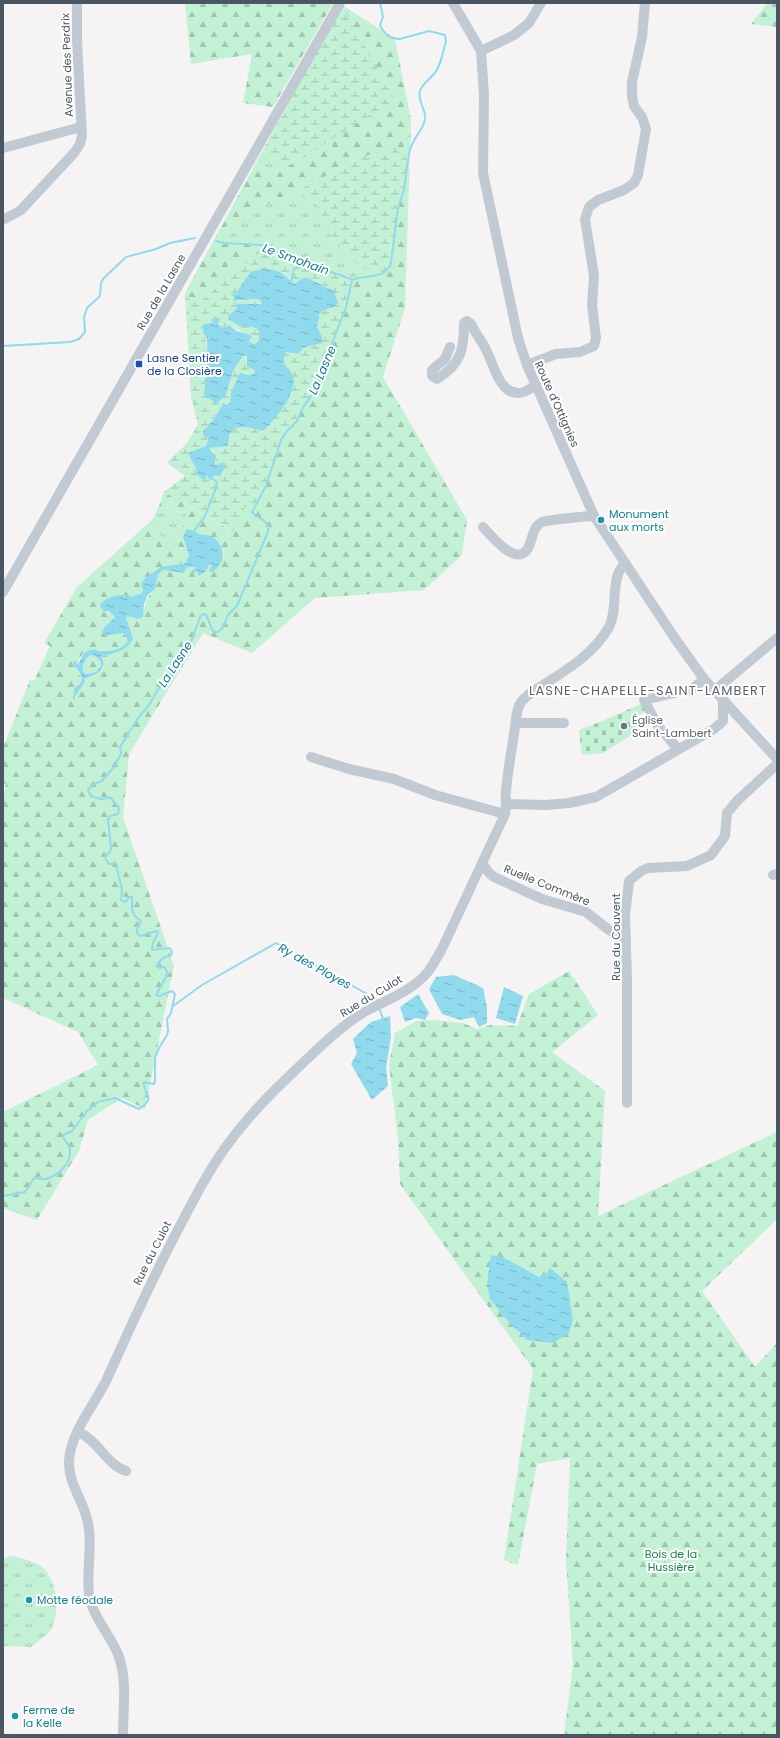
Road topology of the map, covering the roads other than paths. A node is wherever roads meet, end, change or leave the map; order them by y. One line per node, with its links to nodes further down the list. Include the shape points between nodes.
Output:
1 (77, 3): 7 (street, Avenue des Perdrix)
2 (340, 3): 16 (street, Rue de la Lasne)
3 (453, 3): 6 (street, Route d'Ottignies)
4 (541, 3): 6 (street, via 529,23 514,35)
5 (645, 3): 11 (street, via 642,38 632,82 634,106 642,117 646,129 638,175 634,183 624,190 598,200 589,207 585,218 594,276 594,346 580,352 556,354)
6 (480, 51): 11 (street, Route d'Ottignies, via 484,95 483,174 518,338)
7 (81, 127): 8 (street); 9 (street, Avenue des Perdrix, via 80,144 74,153 21,210)
8 (3, 148)
9 (3, 220)
10 (450, 347): 12 (street, via 445,359 432,370 432,376 437,379 449,372 460,356 464,343 464,323 467,322 471,324 488,353 498,379 506,388 521,393)
11 (527, 365): 12 (street, Route d'Ottignies)
12 (536, 385): 13 (street, Route d'Ottignies)
13 (594, 516): 14 (street, via 543,522 534,529 529,547 519,555 494,539); 15 (street, Route d'Ottignies)
14 (483, 527)
15 (625, 563): 18 (street, Route d'Ottignies); 24 (street, Rue du Culot, via 620,568 616,581 609,626 590,651 527,696 519,706)
16 (3, 592)
17 (777, 638): 19 (street)
18 (704, 679): 19 (street, Route d'Ottignies); 25 (street, via 692,689 644,700 658,726)
19 (714, 691): 20 (street, Route d'Ottignies)
20 (723, 701): 21 (street, Route d'Ottignies); 22 (street)
21 (735, 714): 22 (street); 27 (street, Route d'Ottignies)
22 (723, 721): 25 (street, via 705,735)
23 (564, 723): 24 (street)
24 (516, 724): 29 (street, Rue du Culot, via 506,794)
25 (678, 749): 29 (street, via 596,797 546,805)
26 (311, 757): 30 (street, via 394,779 435,795)
27 (777, 760)
28 (777, 764): 32 (street, Rue du Couvent, via 736,801 727,813 725,836 711,855 688,866 648,868 629,881)
29 (507, 804): 30 (street, Rue du Culot)
30 (505, 814): 31 (street, Rue du Culot)
31 (482, 863): 32 (street, Ruelle Commère, via 494,877 542,899 586,912 609,930); 34 (street, Rue du Culot, via 441,951 425,975 403,992 366,1011 336,1032 289,1077 230,1141 204,1180 163,1258)
32 (626, 937): 33 (street, Rue du Couvent)
33 (627, 1103)
34 (78, 1432): 35 (street, via 89,1438 115,1466); 36 (street, Rue du Culot, via 69,1454 70,1479 90,1528 89,1594 94,1612 112,1641 120,1660 124,1692)
35 (126, 1470)
36 (123, 1735)

